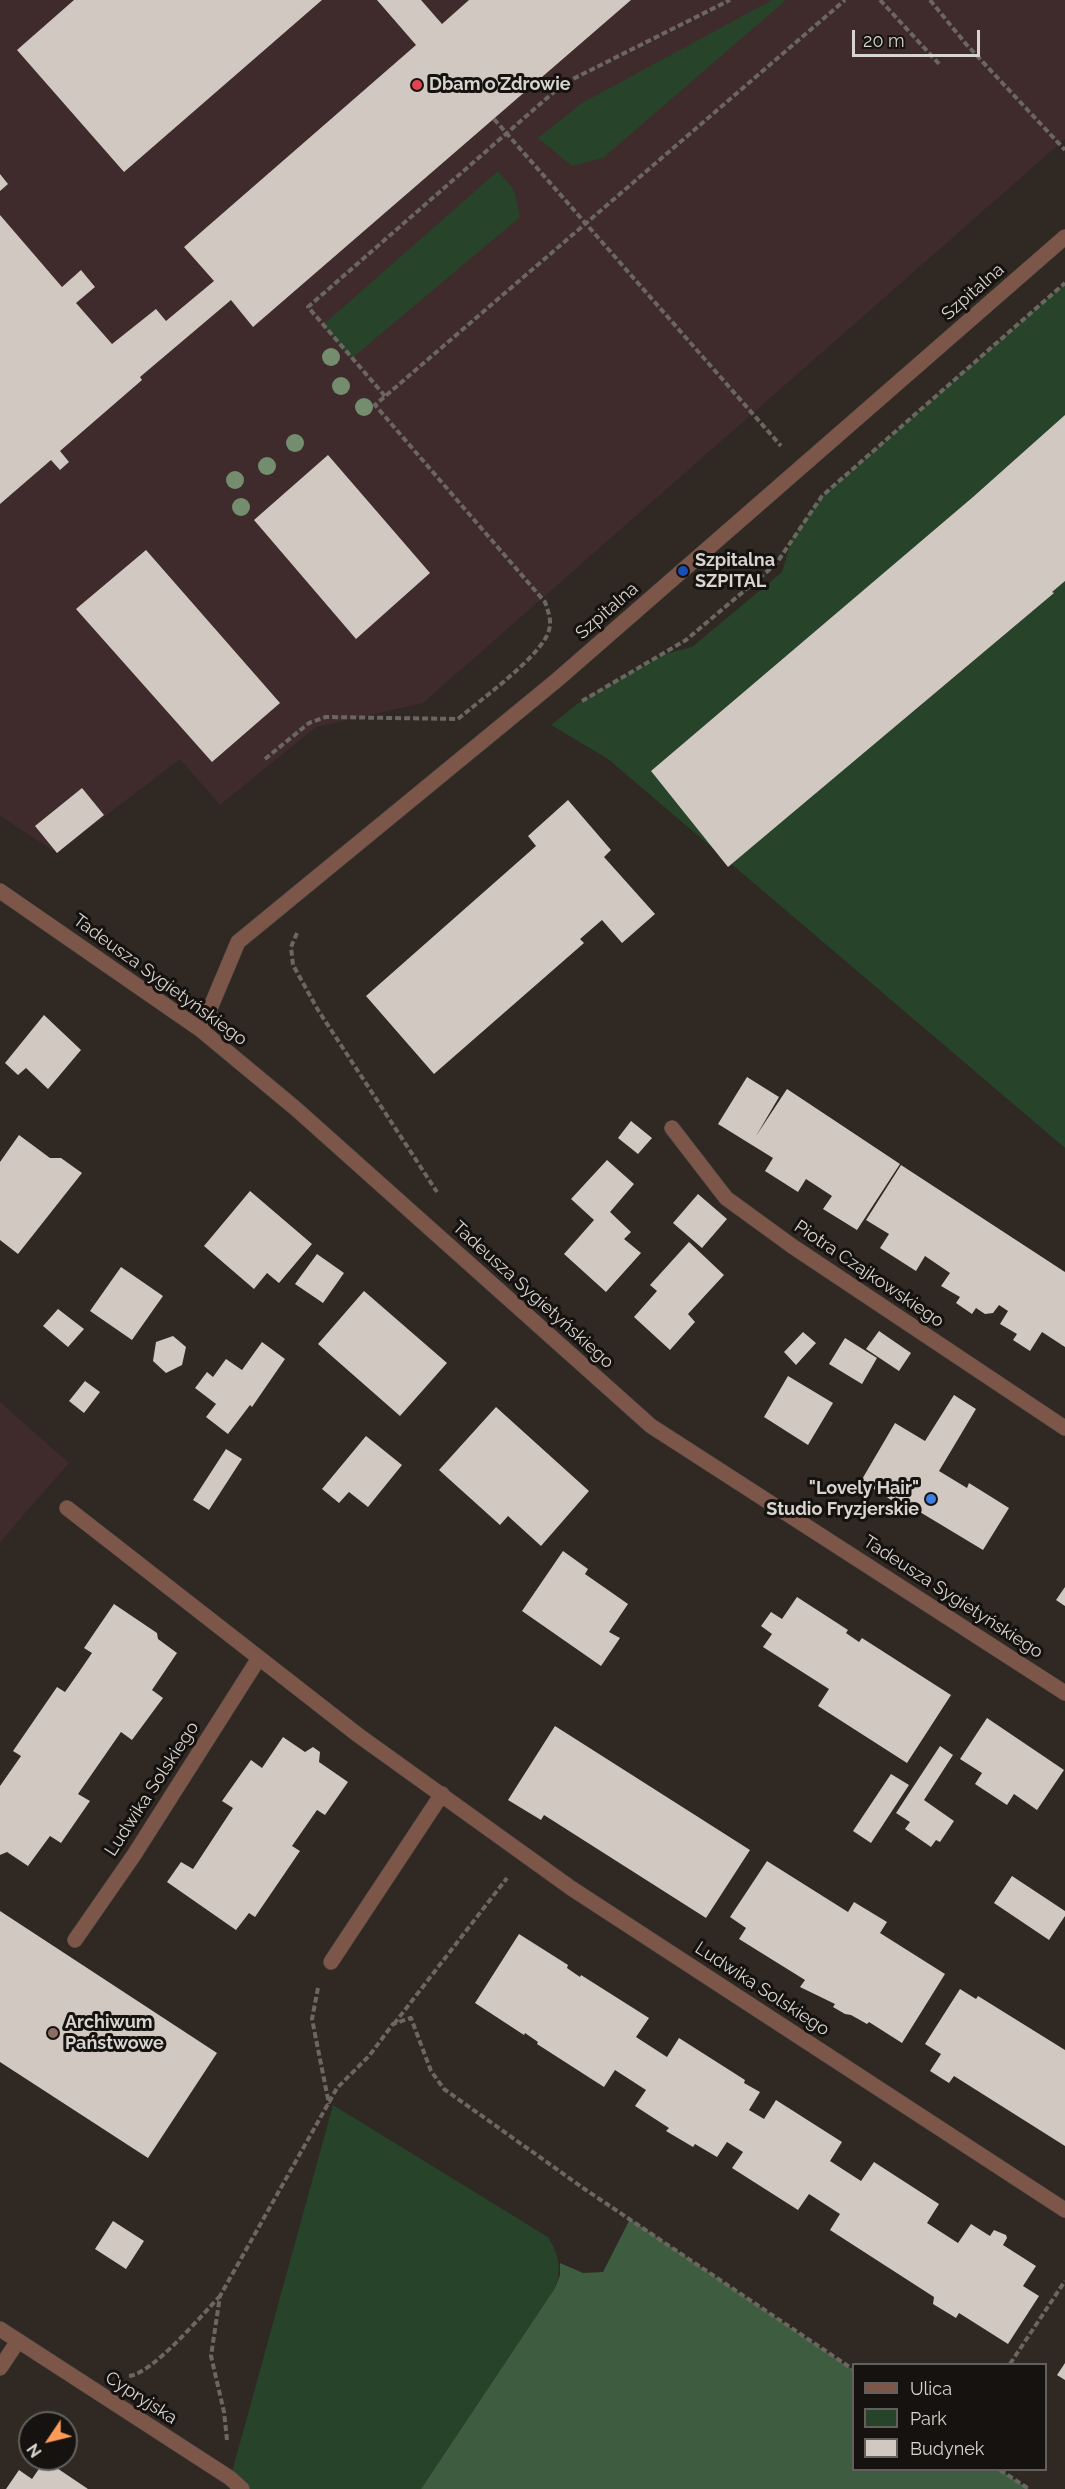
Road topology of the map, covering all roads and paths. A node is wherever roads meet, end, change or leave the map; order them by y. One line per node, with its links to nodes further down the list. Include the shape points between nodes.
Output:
1 (730, 0): 7 (path, via 563,84)
2 (845, 0): 9 (path)
3 (880, 0): 5 (path)
4 (930, 0): 8 (path)
5 (941, 66)
6 (494, 119): 7 (path)
7 (507, 135): 9 (path); 12 (path, via 308,307)
8 (1065, 150)
9 (584, 224): 12 (path); 13 (path)
10 (1065, 237): 13 (street, Szpitalna)
11 (1065, 283): 14 (path)
12 (385, 396): 16 (path, via 375,405 545,602 549,630 533,655 458,718 326,717 309,723)
13 (801, 469): 14 (path); 19 (street, Szpitalna, via 557,680 238,942)
14 (822, 495): 15 (path, via 776,564 686,640)
15 (577, 704)
16 (265, 759)
17 (0, 891): 19 (street, Tadeusza Sygietyńskiego)
18 (306, 926): 21 (path, via 291,947 293,965 318,1010)
19 (201, 1030): 25 (street, Tadeusza Sygietyńskiego, via 295,1108 651,1426)
20 (672, 1128): 22 (street, Piotra Czajkowskiego, via 726,1198)
21 (439, 1195)
22 (1065, 1428)
23 (67, 1508): 24 (street, Ludwika Solskiego)
24 (259, 1658): 26 (street, Ludwika Solskiego); 28 (street, Ludwika Solskiego)
25 (1065, 1693)
26 (442, 1794): 27 (street, Ludwika Solskiego); 29 (street)
27 (526, 1854): 31 (path); 33 (street, Ludwika Solskiego, via 581,1894)
28 (75, 1940)
29 (331, 1962)
30 (320, 1979): 32 (path, via 312,2019)
31 (393, 2024): 32 (path, via 369,2056 337,2088); 40 (path, via 411,2018 431,2071 444,2089 586,2190)
32 (328, 2104): 35 (path)
33 (1065, 2210)
34 (1065, 2280): 38 (path)
35 (220, 2296): 41 (path, via 162,2356 135,2375); 43 (path, via 211,2356 224,2412)
36 (0, 2329): 37 (street, Cypryjska)
37 (18, 2341): 39 (street); 41 (street, Cypryjska)
38 (1011, 2363)
39 (0, 2368)
40 (852, 2369)
41 (80, 2382): 43 (street, Cypryjska)
42 (1003, 2471): 45 (path)
43 (230, 2478): 44 (street, Cypryjska)
44 (242, 2489)
45 (1029, 2489)

